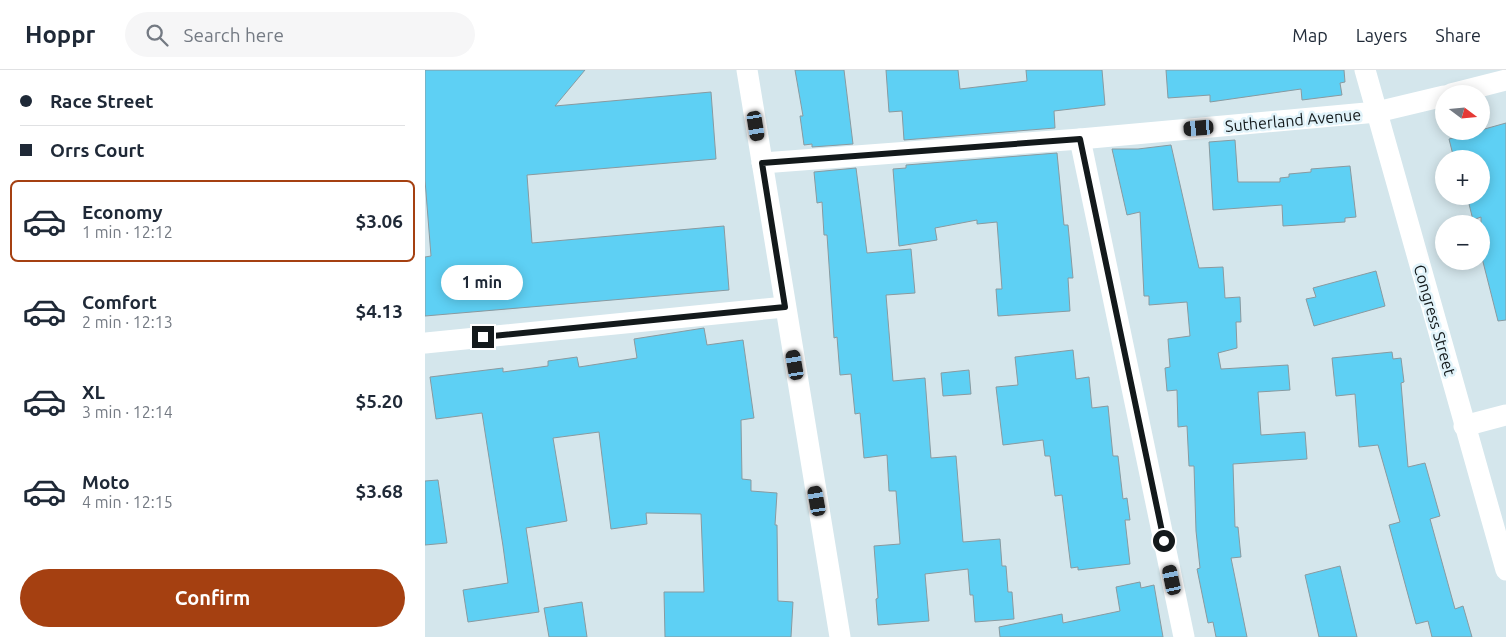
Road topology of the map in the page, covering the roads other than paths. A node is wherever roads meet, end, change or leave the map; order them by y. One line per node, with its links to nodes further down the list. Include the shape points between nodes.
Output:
1 (747, 70): 8 (street)
2 (1365, 70): 6 (street, Congress Street)
3 (1506, 80): 4 (street)
4 (1486, 85)
5 (1435, 98): 6 (street, Sutherland Avenue)
6 (1377, 112): 7 (street, Sutherland Avenue); 12 (street, Congress Street)
7 (1080, 139): 8 (street, Sutherland Avenue); 15 (street)
8 (762, 163): 9 (street)
9 (785, 307): 10 (street); 14 (street)
10 (425, 343)
11 (1506, 415): 12 (street)
12 (1464, 426): 13 (street, Congress Street)
13 (1506, 570)
14 (840, 637)
15 (1184, 637)

